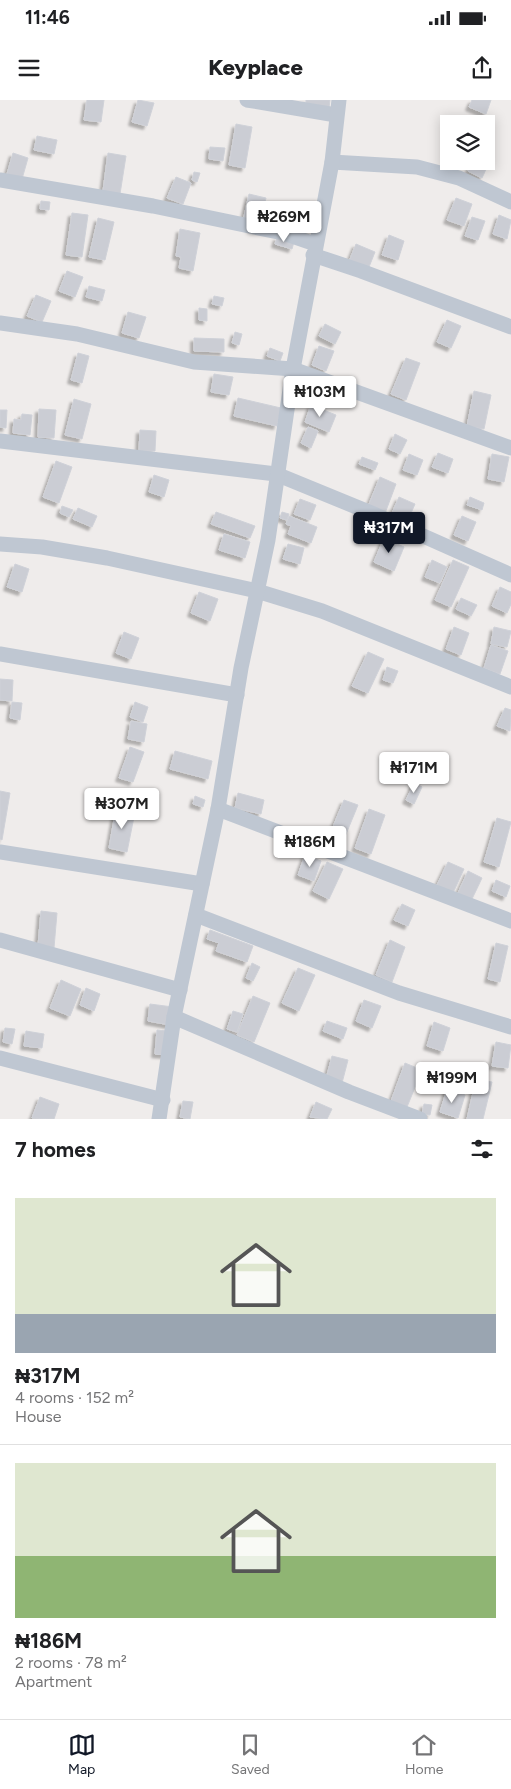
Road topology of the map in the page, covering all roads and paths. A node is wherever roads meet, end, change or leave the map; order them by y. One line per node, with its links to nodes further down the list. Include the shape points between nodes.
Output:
1 (246, 100): 2 (street)
2 (338, 107): 3 (street)
3 (332, 162): 5 (street, via 417,167 459,178); 6 (street)
4 (0, 180): 6 (street, via 154,206 283,234)
5 (511, 202)
6 (314, 249): 8 (street, via 361,271); 9 (street)
7 (0, 322): 9 (street, via 77,334 194,362)
8 (511, 327)
9 (293, 369): 11 (street); 12 (street)
10 (0, 441): 12 (street)
11 (511, 448)
12 (276, 474): 14 (street); 15 (street)
13 (0, 544): 15 (street, via 107,558)
14 (511, 575)
15 (258, 591): 17 (street, via 322,611); 18 (street)
16 (0, 654): 18 (street)
17 (511, 687)
18 (237, 695): 19 (street)
19 (218, 809): 21 (street); 23 (street)
20 (0, 852): 21 (street)
21 (202, 884): 22 (street)
22 (196, 915): 25 (street); 27 (street, via 399,993)
23 (511, 921)
24 (0, 940): 25 (street)
25 (180, 990): 26 (street)
26 (174, 1016): 29 (street); 31 (street, via 349,1092)
27 (511, 1027)
28 (0, 1058): 29 (street)
29 (163, 1100): 30 (street)
30 (159, 1119)
31 (420, 1119)

